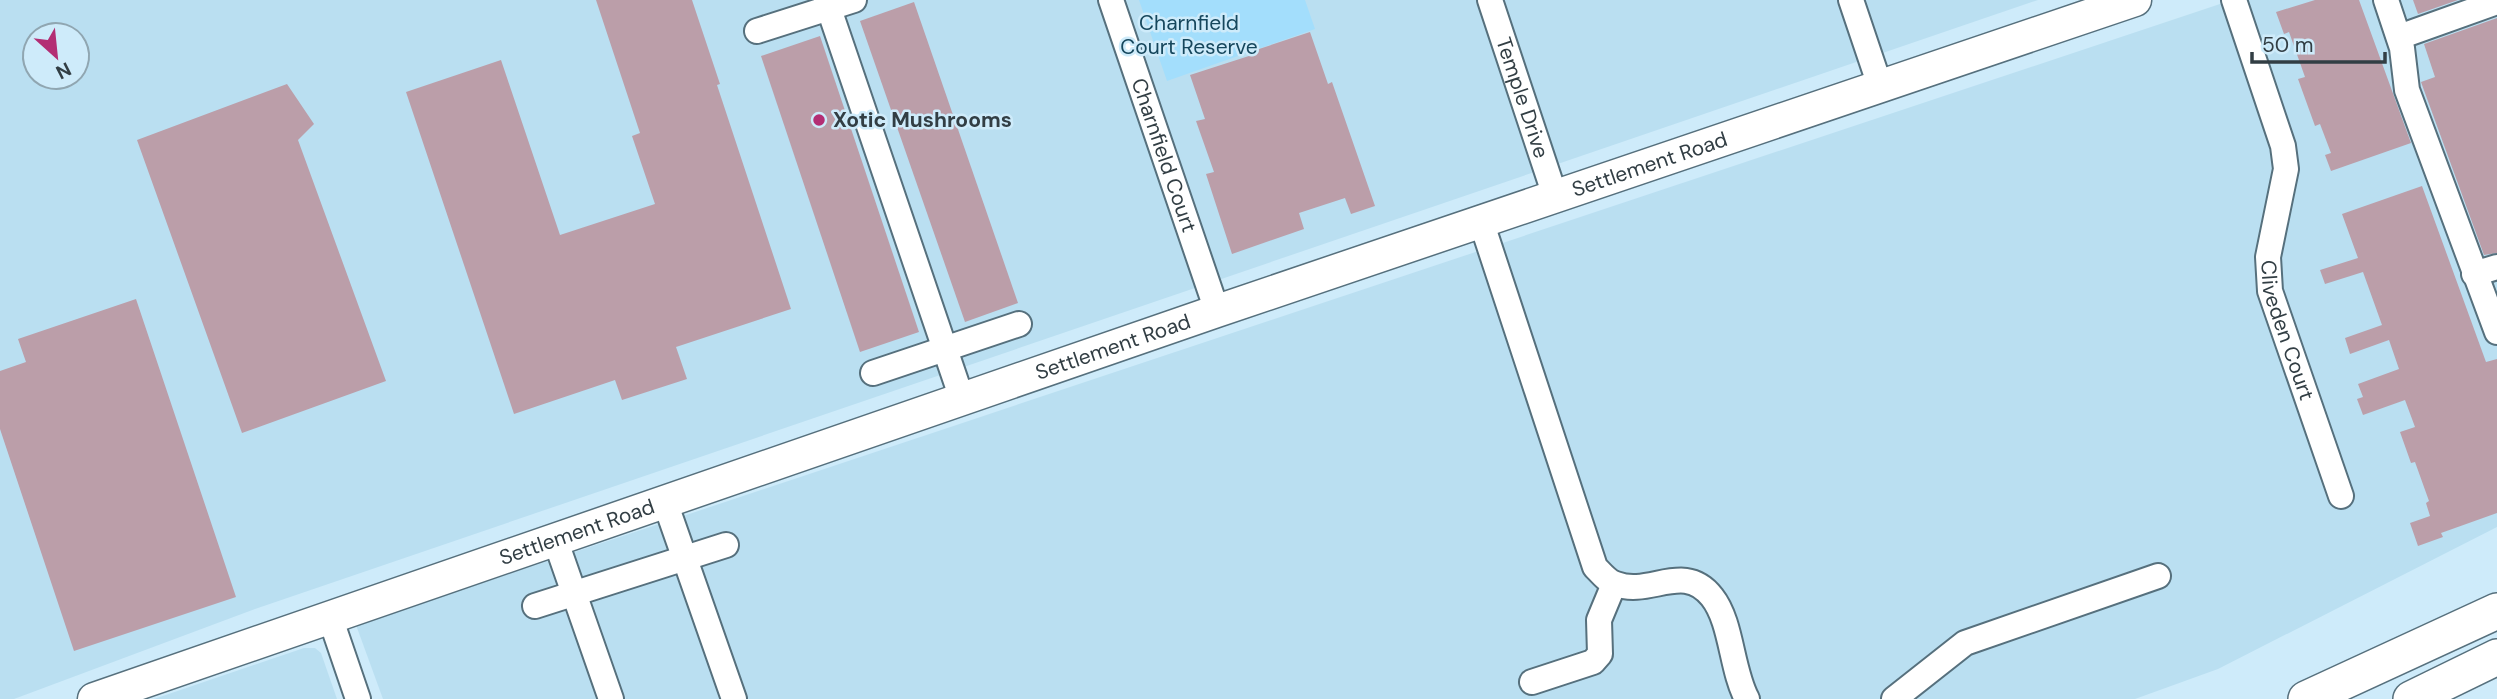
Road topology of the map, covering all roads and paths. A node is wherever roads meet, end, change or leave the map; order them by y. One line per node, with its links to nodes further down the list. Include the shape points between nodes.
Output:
1 (854, 0): 9 (street)
2 (1111, 0): 16 (street, Charnfield Court)
3 (1490, 0): 13 (street, Temple Drive)
4 (1851, 0): 12 (street)
5 (2135, 0): 12 (main road, Settlement Road)
6 (2234, 0): 22 (street, Cliveden Court, via 2277,124 2284,158 2283,197 2268,257 2270,291)
7 (2386, 0): 11 (street)
8 (2497, 2): 11 (street)
9 (827, 4): 10 (street); 19 (street)
10 (757, 32)
11 (2399, 37): 15 (street, via 2405,83)
12 (1880, 86): 13 (main road, Settlement Road)
13 (1555, 197): 14 (main road, Settlement Road)
14 (1481, 221): 16 (main road, Settlement Road); 28 (street, via 1595,567)
15 (2485, 271): 18 (street)
16 (1217, 310): 21 (main road, Settlement Road)
17 (1019, 324): 19 (street)
18 (2497, 332)
19 (945, 350): 20 (street); 21 (street)
20 (873, 373)
21 (961, 399): 23 (main road, Settlement Road)
22 (2341, 496)
23 (665, 502): 24 (main road, Settlement Road); 26 (street)
24 (555, 539): 29 (street); 32 (main road, Settlement Road)
25 (726, 545): 26 (street)
26 (685, 558): 29 (street); 38 (street)
27 (2158, 576): 40 (street, via 1975,639)
28 (1614, 584): 34 (street, via 1600,620 1600,654 1593,662); 39 (street, via 1632,587 1677,578 1691,580 1712,597)
29 (574, 594): 30 (street); 37 (street)
30 (535, 606)
31 (2497, 611): 41 (highway)
32 (330, 617): 35 (main road, Settlement Road); 36 (street, via 338,671)
33 (2497, 657): 42 (highway)
34 (1532, 682)
35 (94, 699)
36 (358, 699)
37 (611, 699)
38 (734, 699)
39 (1747, 699)
40 (1894, 699)
41 (2306, 699)
42 (2411, 699)

